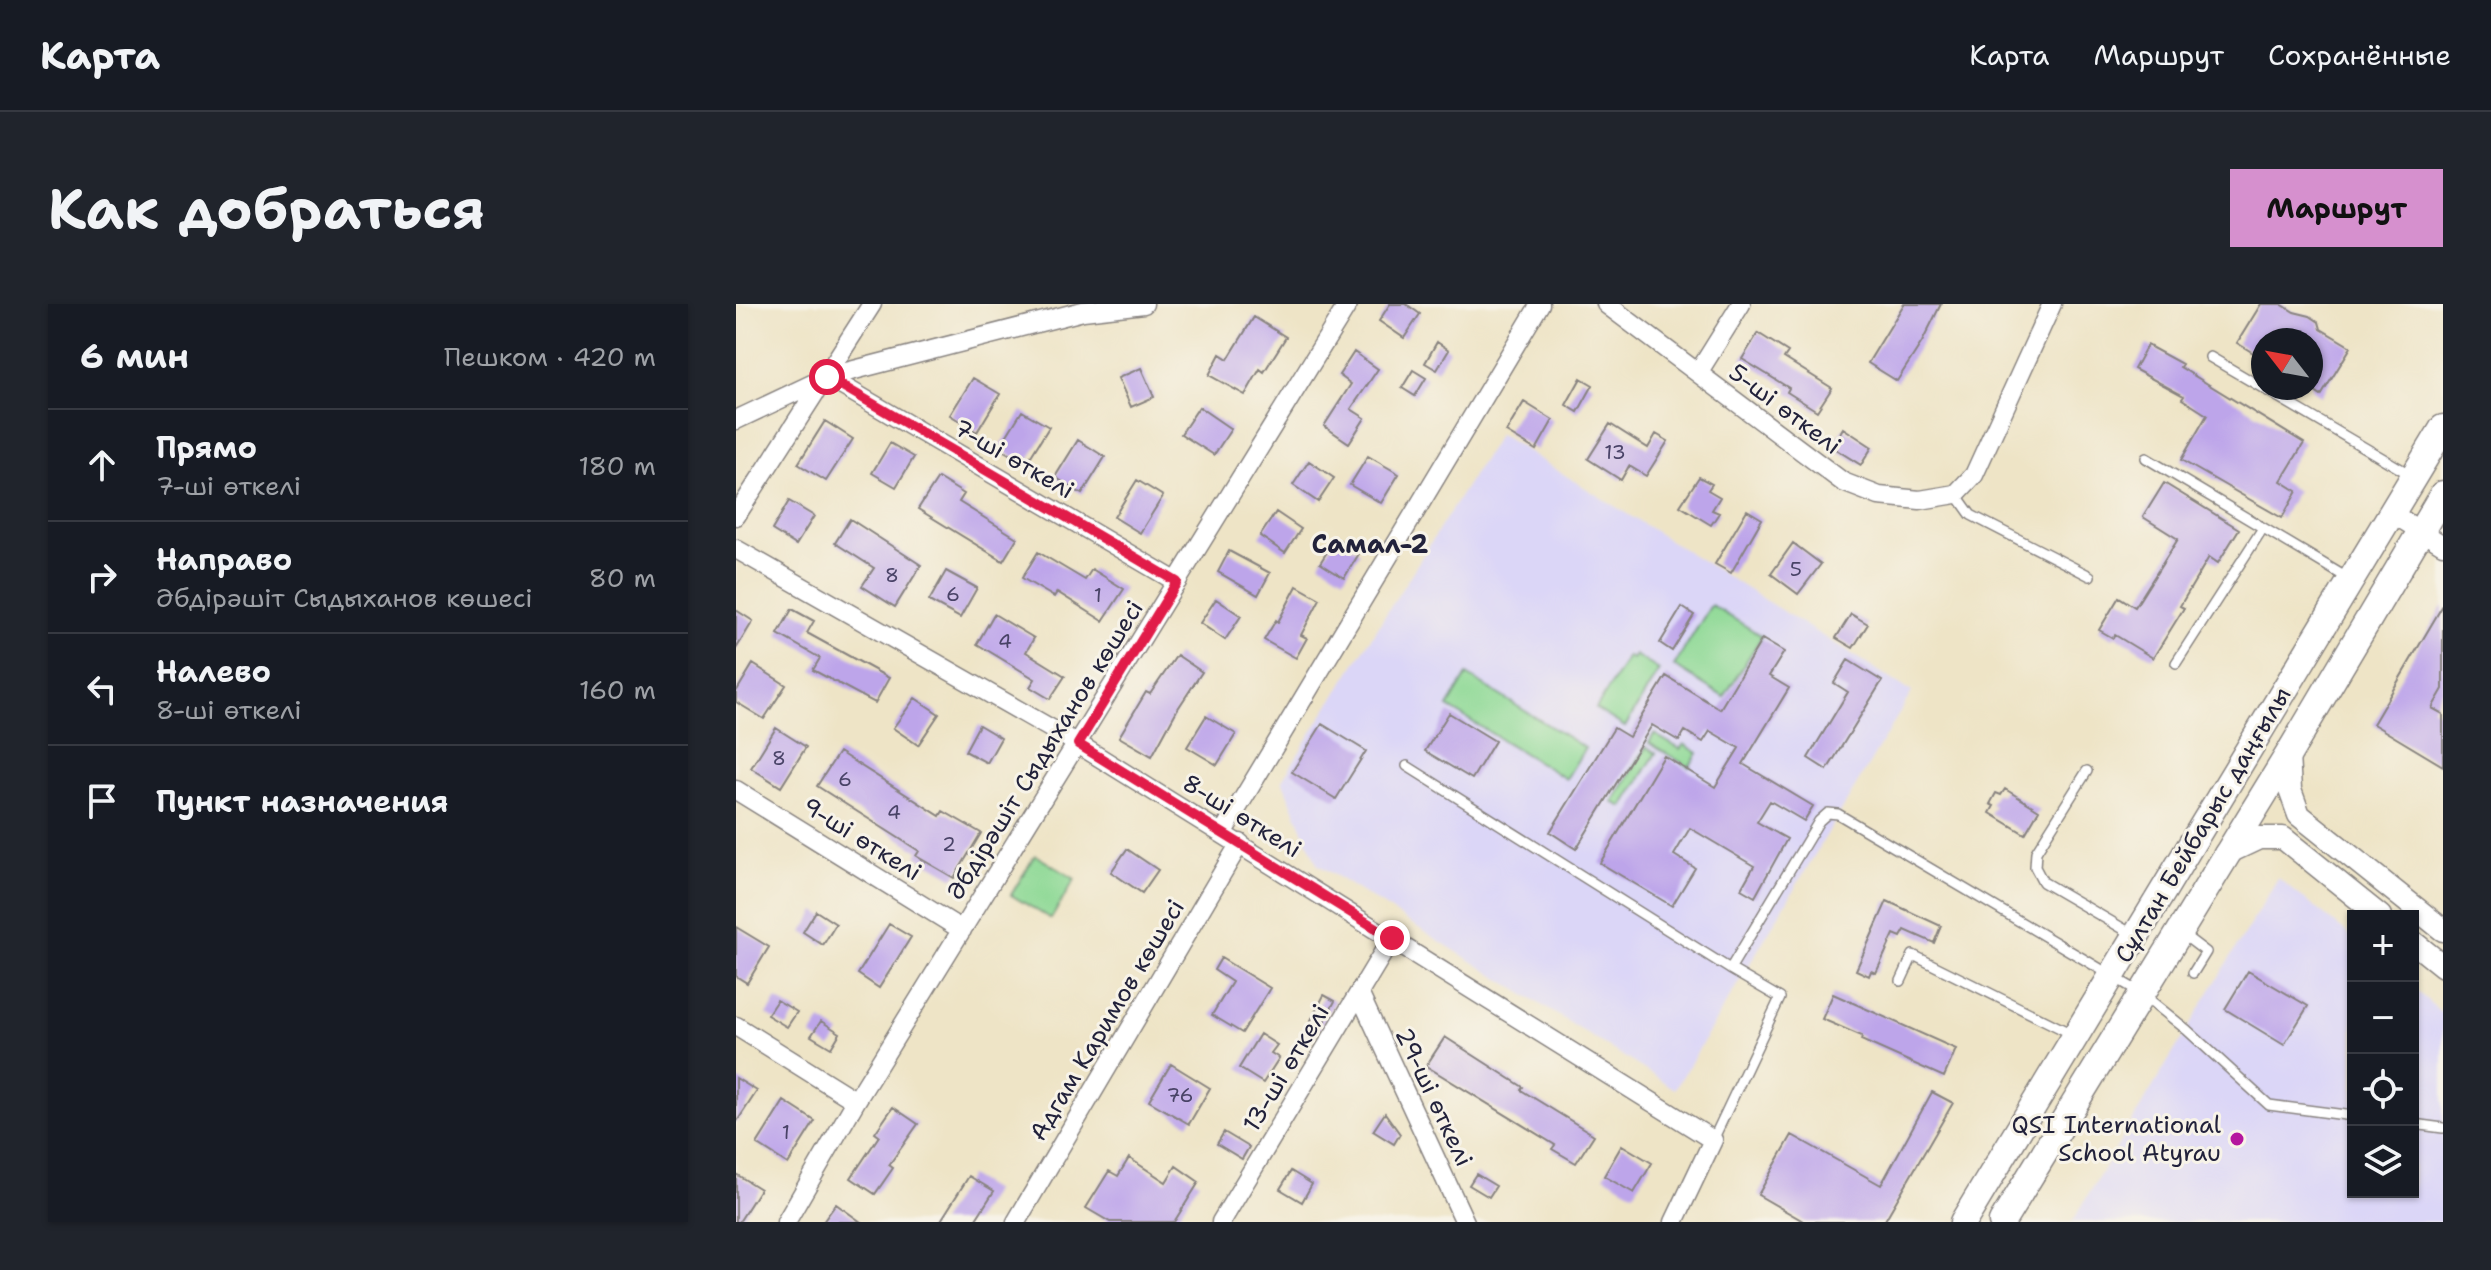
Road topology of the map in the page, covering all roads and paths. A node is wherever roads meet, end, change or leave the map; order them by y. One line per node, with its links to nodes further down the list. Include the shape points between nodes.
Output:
1 (872, 304): 10 (street)
2 (1144, 304): 10 (street, via 1083,311)
3 (1348, 304): 25 (street, Әбдірәшіт Сыдыханов көшесі)
4 (1540, 304): 32 (street)
5 (1606, 304): 9 (street, 5-ші өткелі)
6 (1741, 304): 9 (street)
7 (2052, 304): 15 (street, via 1974,475)
8 (2210, 357): 14 (lane)
9 (1698, 373): 15 (street, 5-ші өткелі, via 1843,482 1879,496 1920,500)
10 (827, 377): 11 (street); 18 (street); 25 (street, 7-ші өткелі)
11 (736, 420)
12 (2443, 428): 14 (main road, Сұлтан Бейбарыс даңғылы)
13 (2146, 458): 19 (lane)
14 (2414, 477): 17 (main road, Сұлтан Бейбарыс даңғылы)
15 (1956, 494): 23 (lane, via 1971,515)
16 (2443, 494): 20 (main road, Сұлтан Бейбарыс даңғылы)
17 (2393, 514): 20 (street); 24 (main road, Сұлтан Бейбарыс даңғылы)
18 (736, 516)
19 (2263, 528): 24 (lane); 26 (lane)
20 (2421, 531): 21 (street); 28 (main road, Сұлтан Бейбарыс даңғылы)
21 (2443, 545)
22 (736, 549): 27 (street, 8-ші өткелі)
23 (2090, 576)
24 (2352, 581): 39 (main road, Сұлтан Бейбарыс даңғылы)
25 (1177, 582): 27 (street, Әбдірәшіт Сыдыханов көшесі)
26 (2176, 663)
27 (1078, 744): 32 (street, 8-ші өткелі); 36 (street, Әбдірәшіт Сыдыханов көшесі)
28 (2288, 755): 34 (main road, Сұлтан Бейбарыс даңғылы); 38 (street, via 2290,790 2299,815)
29 (1407, 766): 43 (lane)
30 (2087, 771): 39 (lane, via 2036,852 2035,867 2043,882)
31 (736, 790): 36 (street, 9-ші өткелі)
32 (1223, 832): 33 (street, 8-ші өткелі)
33 (1240, 843): 40 (street, 8-ші өткелі); 57 (street, Адгам Каримов көшесі)
34 (2225, 854): 35 (street, via 2259,838 2283,838); 37 (main road, Сұлтан Бейбарыс даңғылы)
35 (2373, 910)
36 (962, 930): 51 (street, Әбдірәшіт Сыдыханов көшесі)
37 (2179, 930): 44 (lane, via 2206,952); 48 (main road, Сұлтан Бейбарыс даңғылы)
38 (2443, 930)
39 (2135, 935): 45 (main road, Сұлтан Бейбарыс даңғылы)
40 (1392, 938): 47 (street, 13-ші өткелі); 55 (street, 8-ші өткелі)
41 (2419, 947): 42 (street)
42 (2443, 966)
43 (1730, 969): 45 (lane, via 1828,813 1838,814); 55 (lane, via 1780,998)
44 (2193, 973)
45 (2112, 975): 48 (lane); 50 (main road, Сұлтан Бейбарыс даңғылы)
46 (1901, 981): 50 (lane, via 1913,955)
47 (1359, 993): 58 (street, 13-ші өткелі); 59 (street, 29-ші өткелі)
48 (2141, 993): 52 (lane, via 2269,1105); 62 (main road, Сұлтан Бейбарыс даңғылы)
49 (736, 1026): 51 (street)
50 (2075, 1036): 61 (main road, Сұлтан Бейбарыс даңғылы)
51 (856, 1101): 56 (street, Әбдірәшіт Сыдыханов көшесі)
52 (2347, 1115)
53 (2419, 1125): 54 (lane)
54 (2443, 1128)
55 (1713, 1140): 60 (street)
56 (786, 1222)
57 (1016, 1222)
58 (1221, 1222)
59 (1465, 1222)
60 (1674, 1222)
61 (1963, 1222)
62 (2002, 1222)

